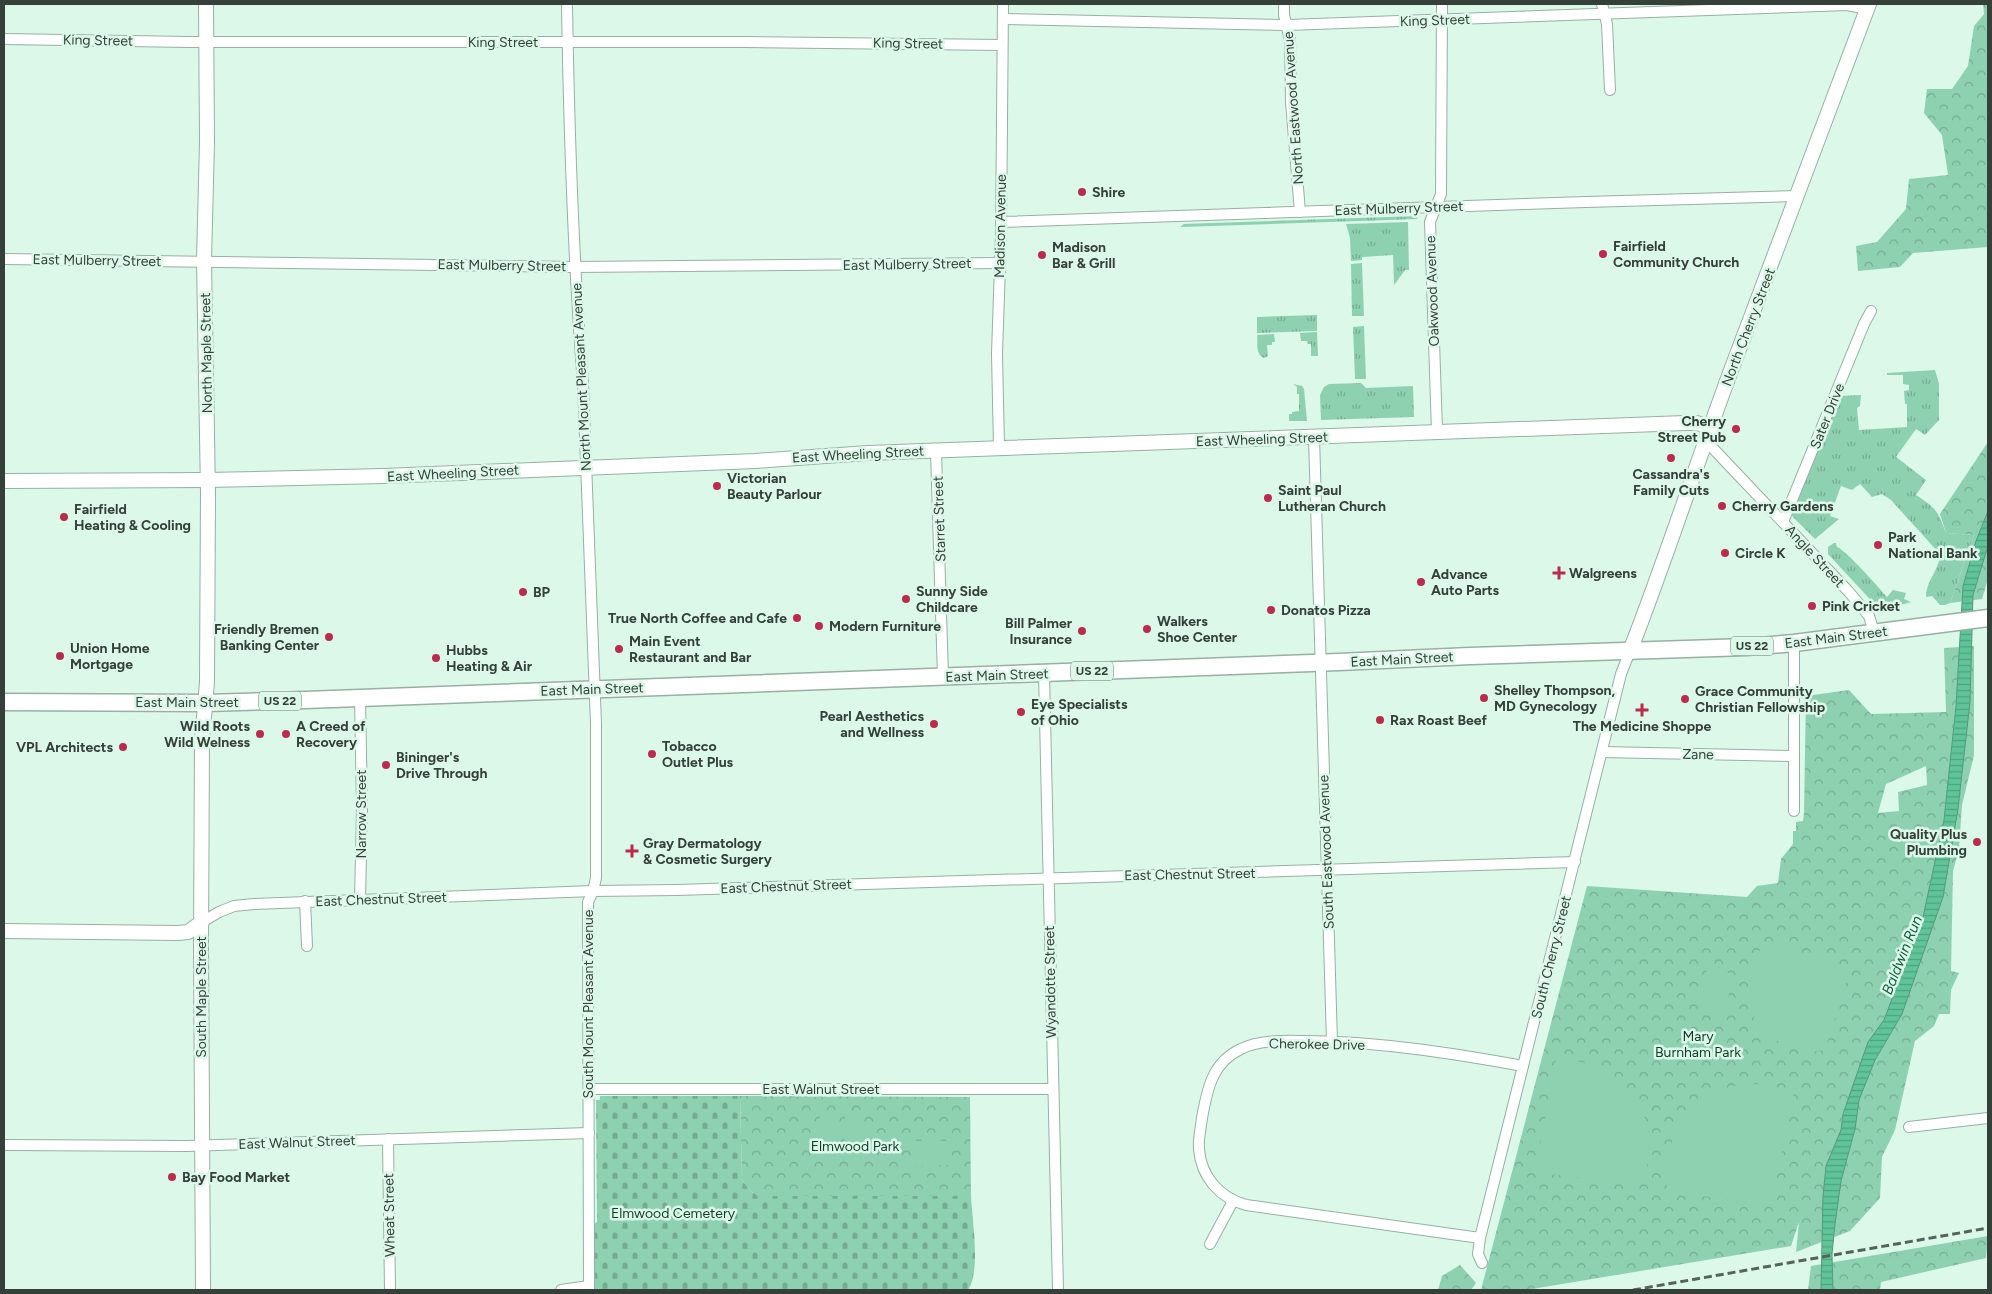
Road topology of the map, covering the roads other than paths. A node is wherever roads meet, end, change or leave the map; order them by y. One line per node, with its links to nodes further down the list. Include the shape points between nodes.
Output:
1 (206, 4): 13 (street, North Maple Street)
2 (567, 4): 14 (street, North Mount Pleasant Avenue)
3 (1002, 4): 9 (street, Madison Avenue)
4 (1284, 4): 11 (street, North Eastwood Avenue)
5 (1442, 4): 10 (street, Oakwood Avenue)
6 (1602, 4): 8 (street)
7 (1868, 6): 8 (street, King Street); 17 (street, North Cherry Street)
8 (1606, 14): 10 (street, King Street); 16 (street)
9 (1003, 19): 11 (street, King Street); 15 (street, Madison Avenue)
10 (1442, 20): 11 (street, King Street); 18 (street, Oakwood Avenue, via 1441,194)
11 (1287, 25): 19 (street, North Eastwood Avenue)
12 (4, 39): 13 (street, King Street)
13 (205, 41): 14 (street, King Street); 22 (street, North Maple Street)
14 (568, 42): 15 (street, King Street); 24 (street, North Mount Pleasant Avenue)
15 (1002, 45): 20 (street, Madison Avenue)
16 (1610, 90)
17 (1798, 196): 18 (street, East Mulberry Street); 27 (street, North Cherry Street)
18 (1435, 207): 19 (street, East Mulberry Street); 26 (street, Oakwood Avenue, via 1430,220)
19 (1300, 212): 20 (street, East Mulberry Street)
20 (1001, 222): 23 (street, Madison Avenue)
21 (4, 259): 22 (street, East Mulberry Street)
22 (204, 261): 24 (street, East Mulberry Street); 32 (street, North Maple Street)
23 (1000, 263): 24 (street, East Mulberry Street); 29 (street, Madison Avenue, via 997,354)
24 (575, 267): 31 (street, North Mount Pleasant Avenue)
25 (1872, 311): 34 (street, Sater Drive)
26 (1437, 431): 27 (street, East Wheeling Street, via 1698,423); 28 (street, East Wheeling Street)
27 (1708, 434): 34 (street, Angle Street); 38 (street, North Cherry Street)
28 (1314, 437): 29 (street, East Wheeling Street); 39 (street)
29 (999, 447): 30 (street, East Wheeling Street)
30 (936, 450): 31 (street, East Wheeling Street); 41 (street, Starret Street)
31 (585, 467): 32 (street, East Wheeling Street); 42 (street, North Mount Pleasant Avenue)
32 (207, 480): 33 (street, East Wheeling Street); 45 (street, North Maple Street)
33 (4, 481)
34 (1784, 522): 36 (street, Angle Street, via 1869,616)
35 (1988, 618): 36 (main road, East Main Street / US 22)
36 (1874, 632): 37 (main road, East Main Street / US 22)
37 (1794, 643): 38 (main road, East Main Street / US 22); 47 (street)
38 (1630, 651): 39 (main road, East Main Street / US 22); 46 (street, South Cherry Street, via 1621,674)
39 (1320, 663): 40 (main road, East Main Street / US 22); 50 (street, South Eastwood Avenue)
40 (1044, 673): 41 (main road, East Main Street / US 22); 51 (street, Wyandotte Street)
41 (943, 677): 42 (main road, East Main Street / US 22)
42 (595, 689): 43 (main road, East Main Street / US 22); 52 (street, South Mount Pleasant Avenue, via 596,878)
43 (360, 698): 45 (main road, East Main Street / US 22); 53 (street, Narrow Street)
44 (4, 702): 45 (main road, East Main Street / US 22)
45 (206, 703): 55 (street, South Maple Street, via 202,740)
46 (1602, 752): 47 (street, Zane); 49 (street, South Cherry Street)
47 (1794, 756): 48 (street)
48 (1794, 811)
49 (1575, 862): 50 (street, East Chestnut Street); 59 (street, South Cherry Street)
50 (1326, 871): 51 (street, East Chestnut Street); 58 (street, South Eastwood Avenue)
51 (1048, 878): 52 (street, East Chestnut Street); 61 (street, Wyandotte Street)
52 (593, 891): 53 (street, East Chestnut Street); 60 (street, South Mount Pleasant Avenue, via 588,902)
53 (360, 900): 54 (street, East Chestnut Street)
54 (305, 901): 55 (street, East Chestnut Street, via 234,906); 57 (street)
55 (202, 922): 56 (street, East Chestnut Street, via 188,932 178,933); 67 (street, South Maple Street)
56 (4, 931)
57 (307, 946)
58 (1332, 1042): 59 (street, Cherokee Drive, via 1442,1052); 68 (street, Cherokee Drive, via 1253,1044 1230,1056 1213,1075 1206,1093 1199,1156 1211,1182)
59 (1523, 1066): 69 (street, South Cherry Street)
60 (589, 1089): 61 (street, East Walnut Street); 64 (street, South Mount Pleasant Avenue)
61 (1053, 1089): 76 (street, Wyandotte Street)
62 (1988, 1118): 63 (street)
63 (1909, 1127)
64 (589, 1133): 65 (street, East Walnut Street); 72 (street, South Mount Pleasant Avenue)
65 (388, 1139): 67 (street, East Walnut Street); 74 (street, Wheat Street)
66 (4, 1145): 67 (street, East Walnut Street)
67 (201, 1146): 73 (street, South Maple Street)
68 (1233, 1201): 69 (street, Cherokee Drive); 70 (street)
69 (1480, 1238): 71 (street, South Cherry Street, via 1478,1254)
70 (1210, 1244)
71 (1482, 1263)
72 (589, 1288): 75 (street)
73 (203, 1290)
74 (390, 1290)
75 (561, 1290)
76 (1058, 1290)

